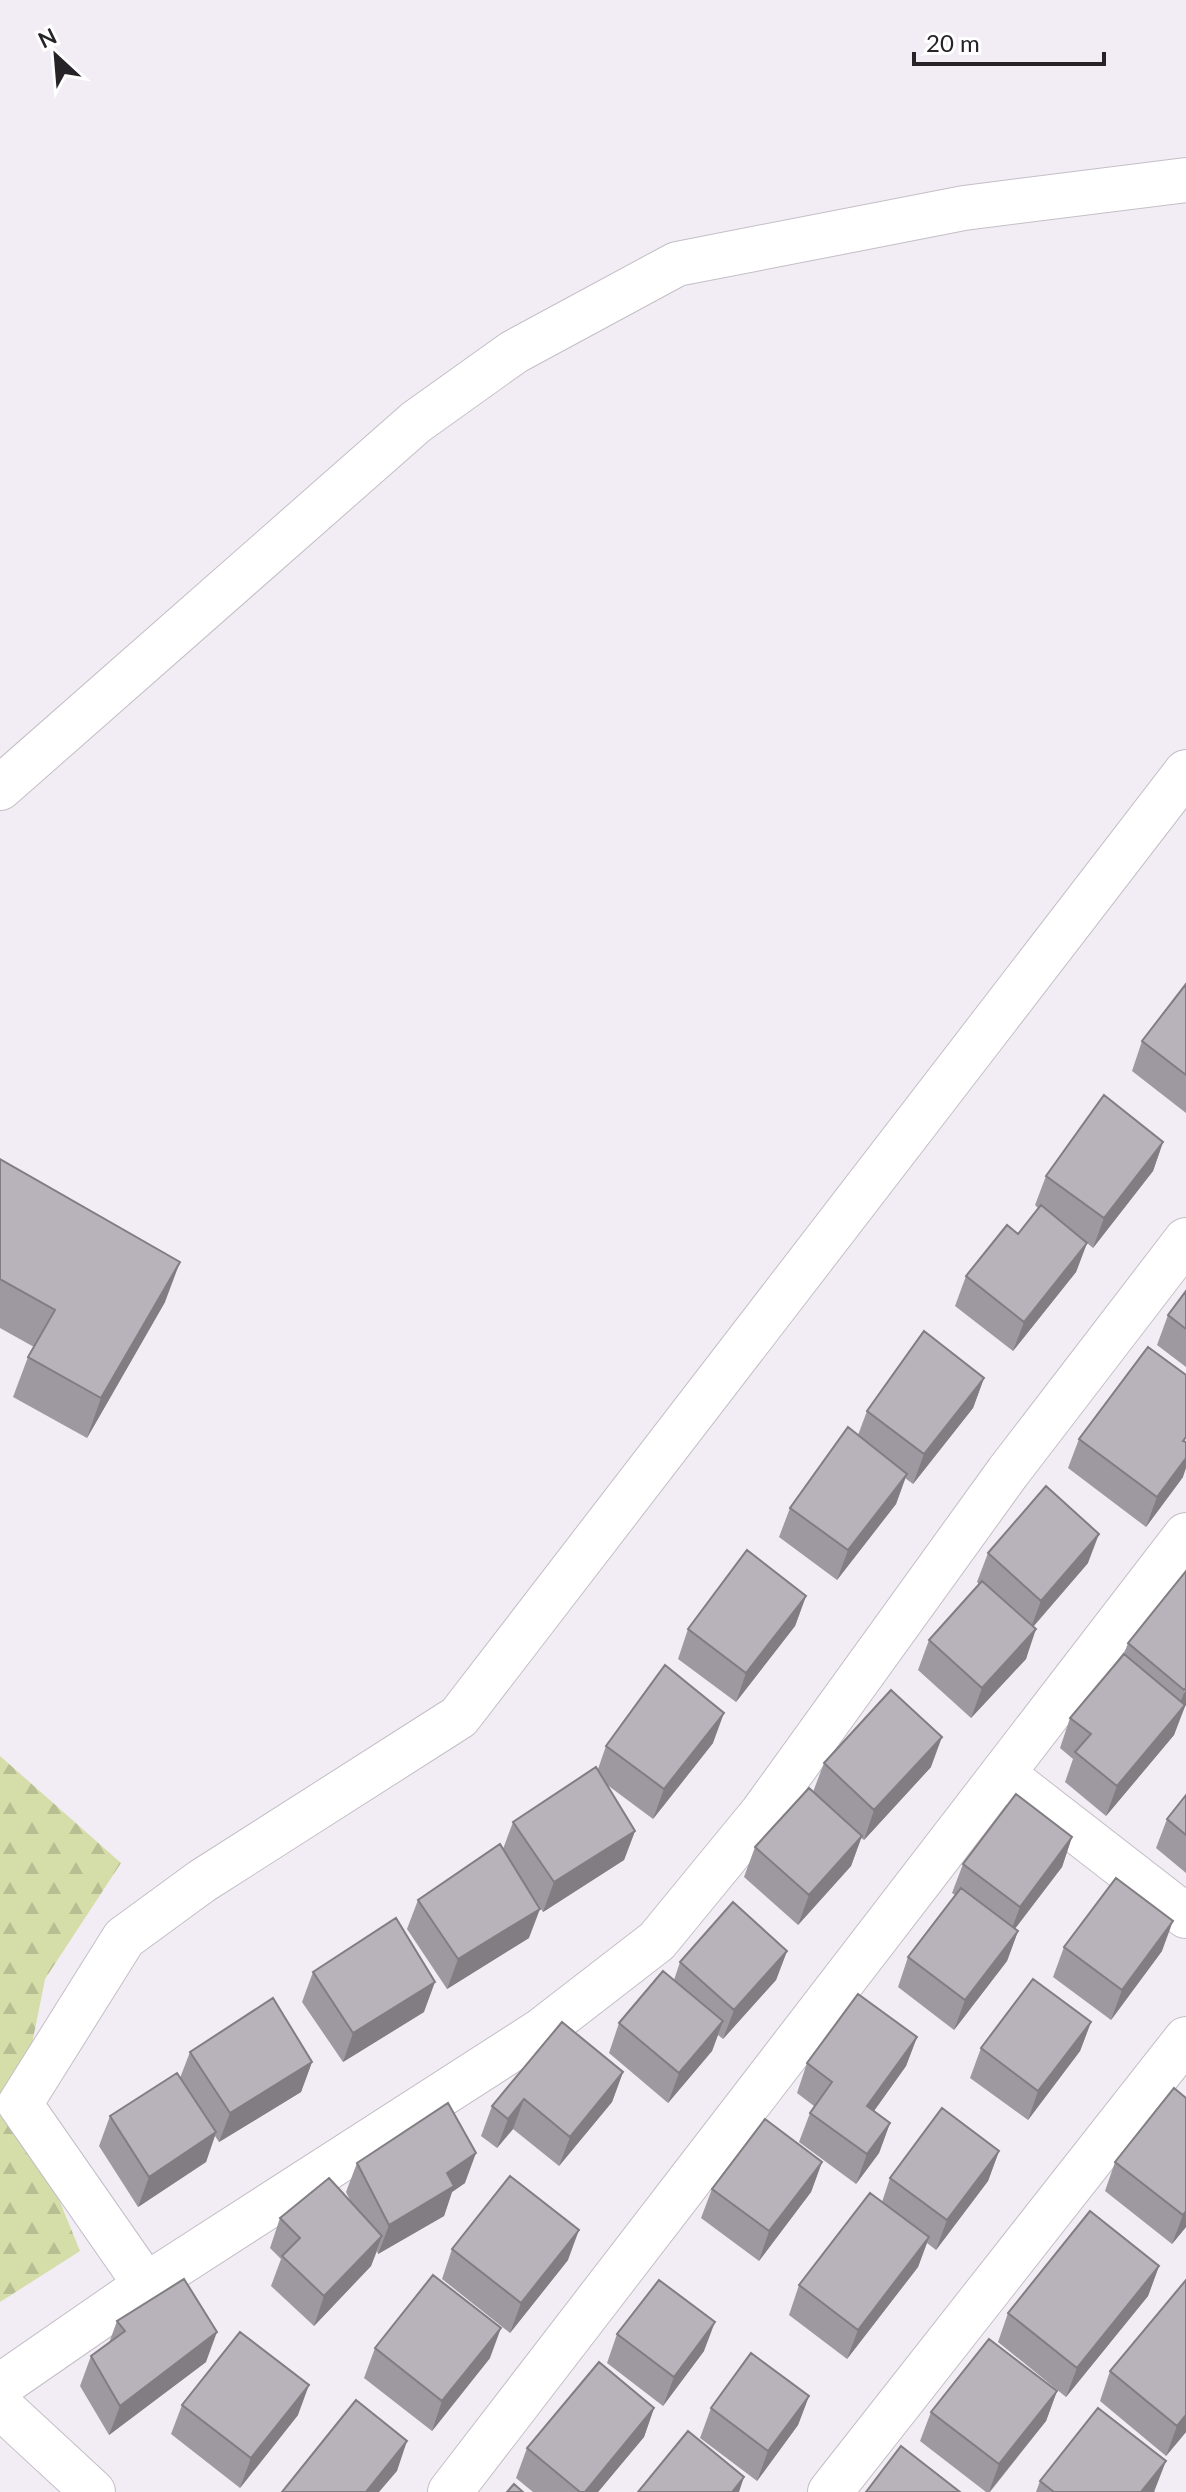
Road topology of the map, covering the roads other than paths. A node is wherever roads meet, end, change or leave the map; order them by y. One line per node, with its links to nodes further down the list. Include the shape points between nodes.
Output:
1 (1186, 180): 3 (street, via 964,208 677,264 514,352 416,422)
2 (1186, 772): 9 (street, via 459,1717 202,1881 124,1938 20,2104)
3 (0, 788)
4 (1186, 1240): 9 (street, via 1008,1472 762,1813 657,1941 542,2030)
5 (1186, 1535): 6 (street)
6 (1003, 1774): 7 (street); 13 (street)
7 (1186, 1916)
8 (1186, 2039): 14 (street)
9 (146, 2285): 10 (street)
10 (0, 2386)
11 (0, 2406): 12 (street)
12 (93, 2492)
13 (450, 2492)
14 (830, 2492)

